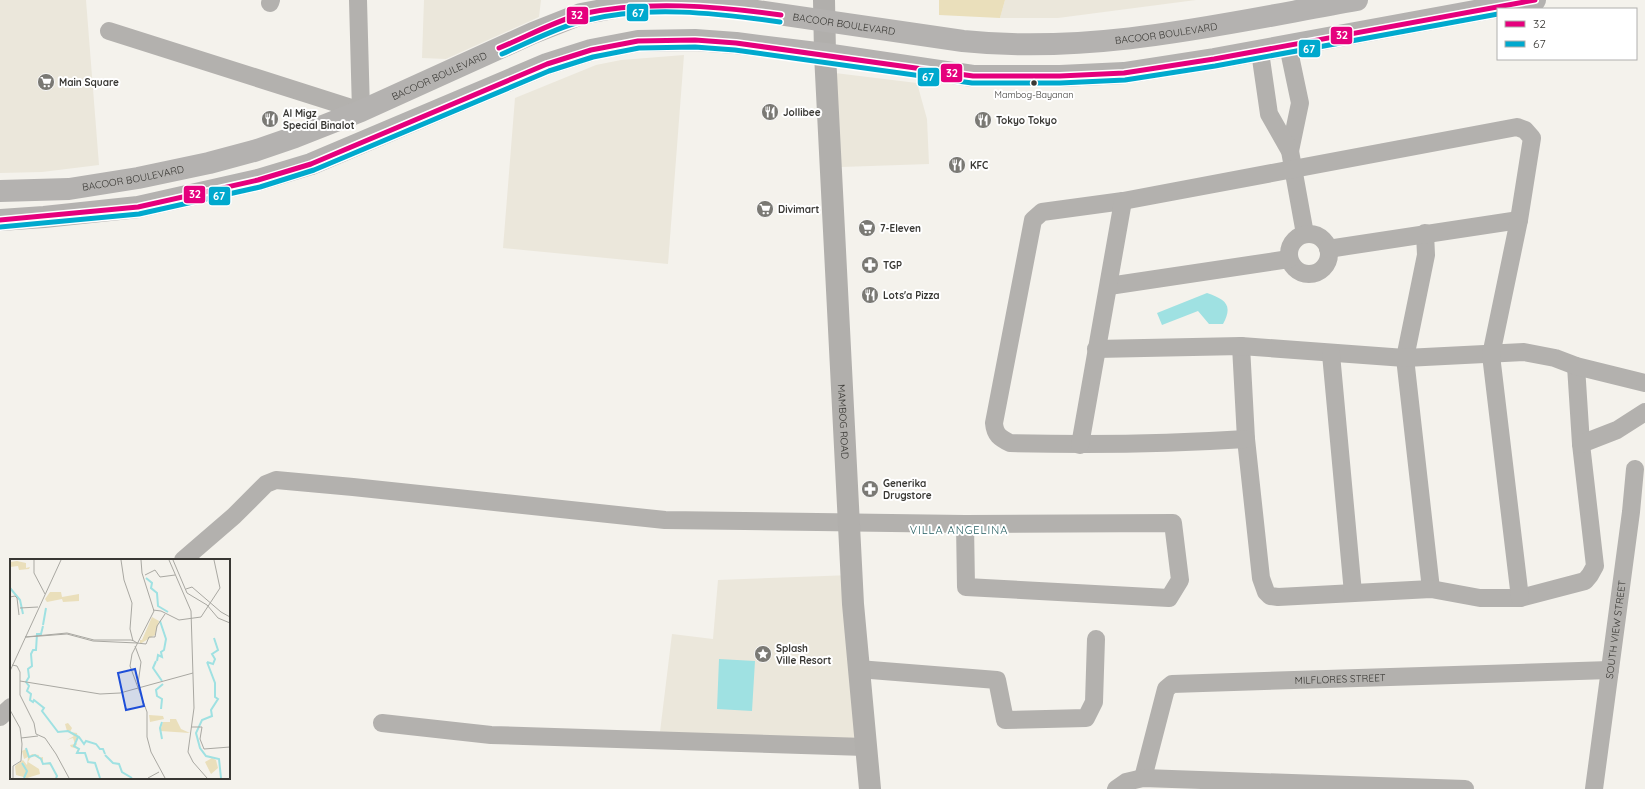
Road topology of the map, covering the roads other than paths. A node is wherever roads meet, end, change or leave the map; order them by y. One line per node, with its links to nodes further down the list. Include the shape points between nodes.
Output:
1 (358, 0): 12 (street)
2 (1357, 0): 5 (main road, BACOOR BOULEVARD, via 1158,36 1053,43 978,43)
3 (1535, 0): 7 (main road)
4 (661, 2): 5 (main road, BACOOR BOULEVARD); 10 (main road, BACOOR BOULEVARD, via 581,14)
5 (824, 11): 9 (main road, MAMBOG ROAD)
6 (109, 31): 12 (street)
7 (1288, 46): 8 (main road); 13 (street, via 1300,103)
8 (1260, 52): 9 (main road, via 1124,73 994,77); 13 (street, via 1269,114)
9 (825, 54): 11 (main road, via 695,40 638,41 599,48 547,64); 37 (main road, MAMBOG ROAD)
10 (434, 78): 11 (main road); 12 (main road, BACOOR BOULEVARD)
11 (446, 108): 17 (main road, via 311,164 258,180 138,207)
12 (361, 111): 15 (main road, BACOOR BOULEVARD, via 254,151 169,172 69,189)
13 (1290, 150): 14 (street)
14 (1293, 170): 16 (street); 18 (street, via 1517,127 1525,130 1532,138); 20 (street)
15 (0, 191)
16 (1123, 201): 23 (street); 34 (street, via 1042,212 1033,220 994,423 994,432 1010,443)
17 (0, 220)
18 (1519, 220): 19 (street); 27 (street)
19 (1425, 233): 21 (street); 28 (street, via 1426,256)
20 (1305, 234): 21 (street, via 1317,235); 22 (street, via 1294,241)
21 (1328, 248): 22 (street, via 1328,262 1320,272 1314,274 1296,270)
22 (1289, 259): 23 (street)
23 (1109, 286): 25 (street)
24 (1241, 346): 25 (street); 26 (street); 32 (street)
25 (1096, 349): 34 (street)
26 (1331, 354): 28 (street); 41 (street)
27 (1491, 355): 28 (street); 29 (street, via 1524,352 1555,358); 42 (street)
28 (1405, 358): 40 (street)
29 (1576, 366): 30 (street); 33 (street)
30 (1645, 383)
31 (1645, 412): 33 (street, via 1617,430)
32 (1246, 439): 34 (street, via 1169,444); 41 (street, via 1261,578 1266,592 1270,596 1278,597)
33 (1581, 444): 42 (street, via 1595,566 1585,581)
34 (1080, 445)
35 (1635, 469): 36 (street, SOUTH VIEW STREET)
36 (1638, 512): 45 (street, SOUTH VIEW STREET)
37 (849, 522): 38 (street); 39 (street, via 665,520 276,480 266,484); 44 (main road, MAMBOG ROAD)
38 (965, 524): 38 (street, via 966,587 1169,598 1180,580 1173,522)
39 (184, 559)
40 (1431, 589): 41 (street); 42 (street, via 1480,598)
41 (1353, 593)
42 (1520, 598)
43 (1096, 639): 44 (street, via 1094,702 1086,718 1005,720 997,680)
44 (858, 669): 49 (main road, MAMBOG ROAD)
45 (1610, 670): 50 (street, MILFLORES STREET, via 1172,684 1166,689); 54 (street, SOUTH VIEW STREET)
46 (10, 708): 47 (street)
47 (0, 717)
48 (382, 723): 49 (street, via 491,735)
49 (865, 747): 51 (main road, MAMBOG ROAD)
50 (1143, 778): 52 (street, via 1126,782); 53 (street)
51 (870, 789)
52 (1116, 789)
53 (1465, 789)
54 (1594, 789)

